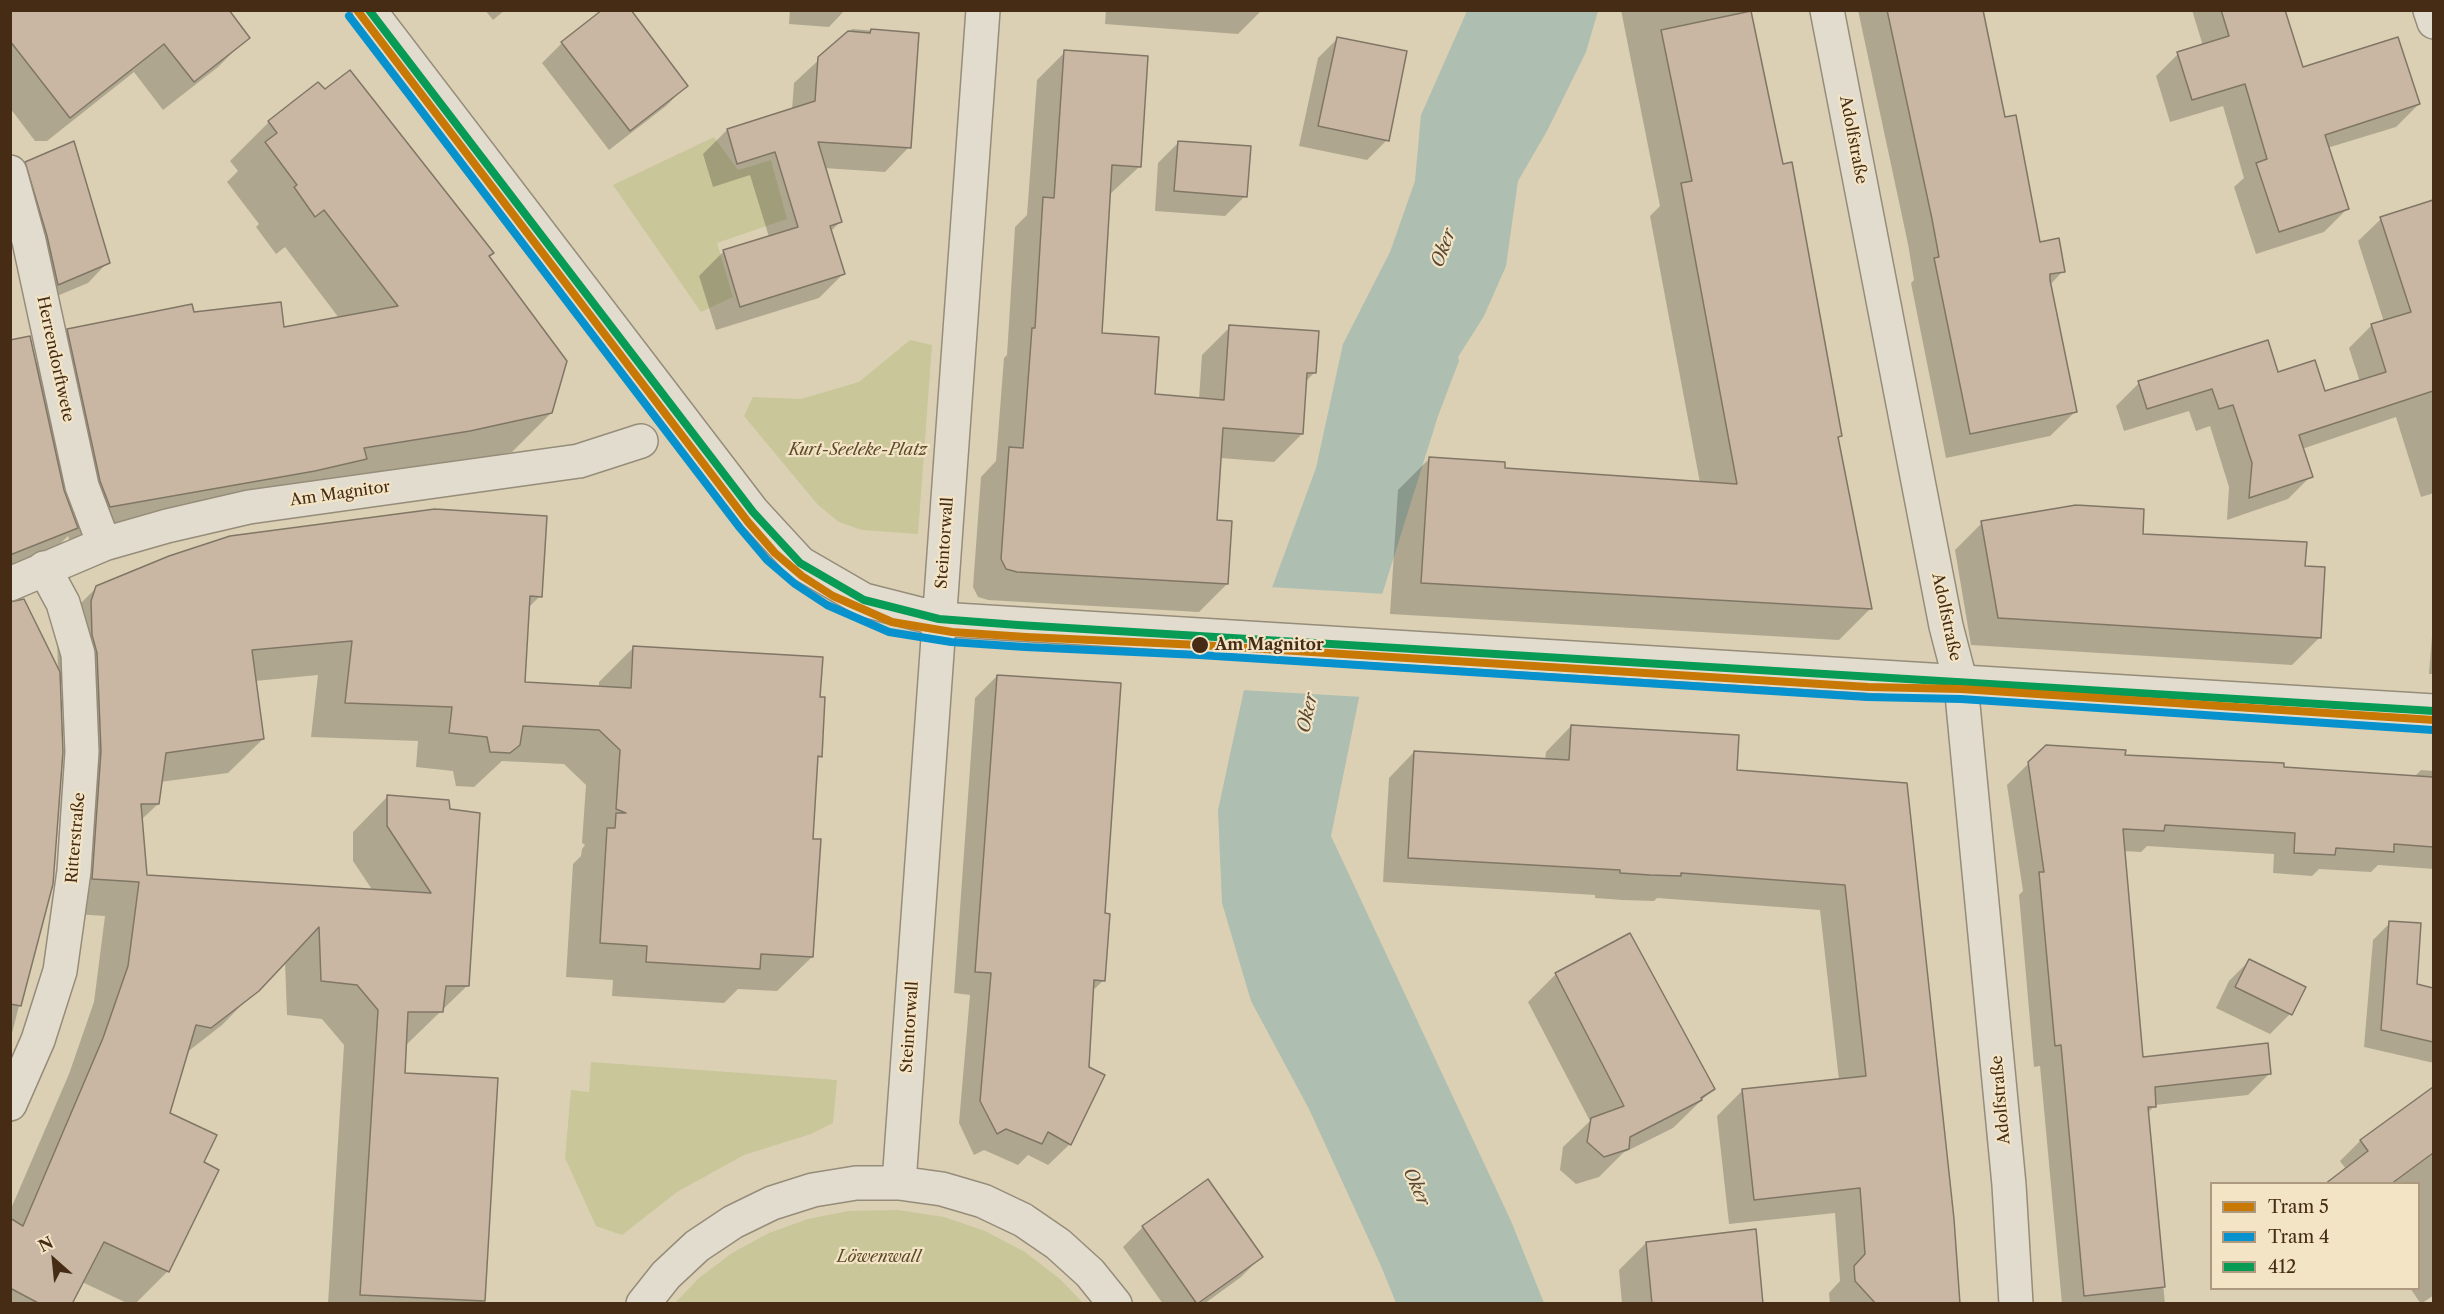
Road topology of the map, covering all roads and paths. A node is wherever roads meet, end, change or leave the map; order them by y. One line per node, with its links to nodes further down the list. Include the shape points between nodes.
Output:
1 (369, 10): 11 (street, via 753,512 800,563 864,600)
2 (983, 10): 11 (street, Steintorwall)
3 (1827, 10): 12 (street, Adolfstraße, via 1946,626)
4 (2430, 10): 5 (street)
5 (2433, 22)
6 (10, 172): 8 (street, Herrendorftwete, via 30,241 82,486)
7 (641, 441): 8 (street, Am Magnitor, via 579,461 249,507)
8 (104, 544): 9 (street, Am Magnitor)
9 (44, 568): 10 (street, Am Magnitor); 14 (street, Ritterstraße, via 63,603 78,654 82,752 74,871 60,970 38,1040)
10 (10, 584)
11 (939, 619): 12 (street); 15 (street, Steintorwall)
12 (1961, 684): 13 (street); 18 (street, Adolfstraße, via 2009,1185)
13 (2433, 711)
14 (10, 1104)
15 (899, 1183): 16 (street, via 856,1183 813,1190 772,1203 697,1246 666,1275); 17 (street, via 942,1189 983,1201 1023,1220 1090,1273)
16 (644, 1304)
17 (1115, 1304)
18 (2016, 1304)

